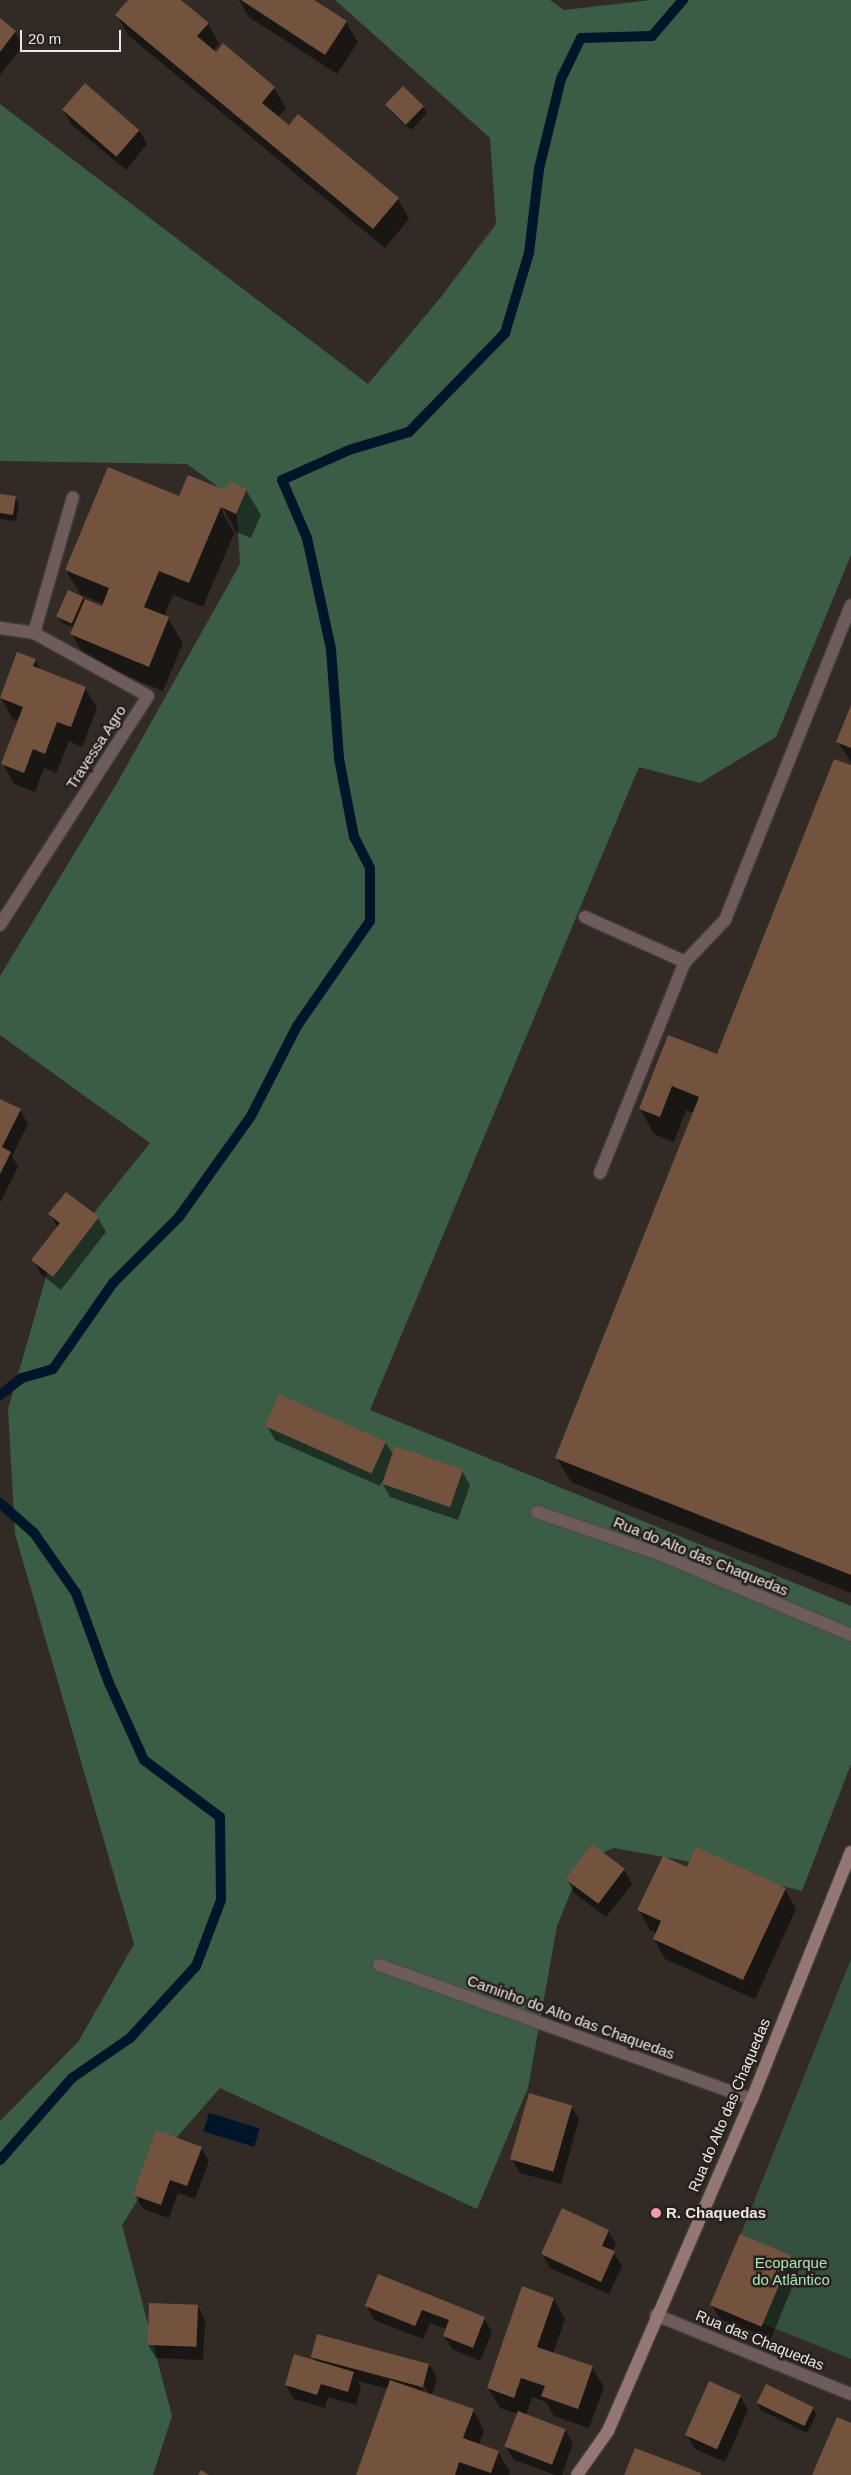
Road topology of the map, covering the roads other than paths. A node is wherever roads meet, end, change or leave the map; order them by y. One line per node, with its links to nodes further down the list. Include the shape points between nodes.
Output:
1 (73, 498): 4 (street)
2 (851, 605): 7 (street, via 725,920)
3 (0, 628): 4 (street, Travessa Agro)
4 (34, 633): 6 (street, Travessa Agro, via 148,696)
5 (585, 917): 7 (street)
6 (0, 925)
7 (685, 962): 8 (street)
8 (600, 1174)
9 (536, 1512): 10 (street, Rua do Alto das Chaquedas, via 662,1555)
10 (851, 1635)
11 (851, 1852): 13 (street, Rua do Alto das Chaquedas)
12 (379, 1966): 13 (street, Caminho do Alto das Chaquedas)
13 (752, 2099): 14 (street, Rua do Alto das Chaquedas)
14 (656, 2315): 15 (street, Rua das Chaquedas); 16 (street, Rua do Alto das Chaquedas, via 608,2431)
15 (851, 2394)
16 (577, 2475)

